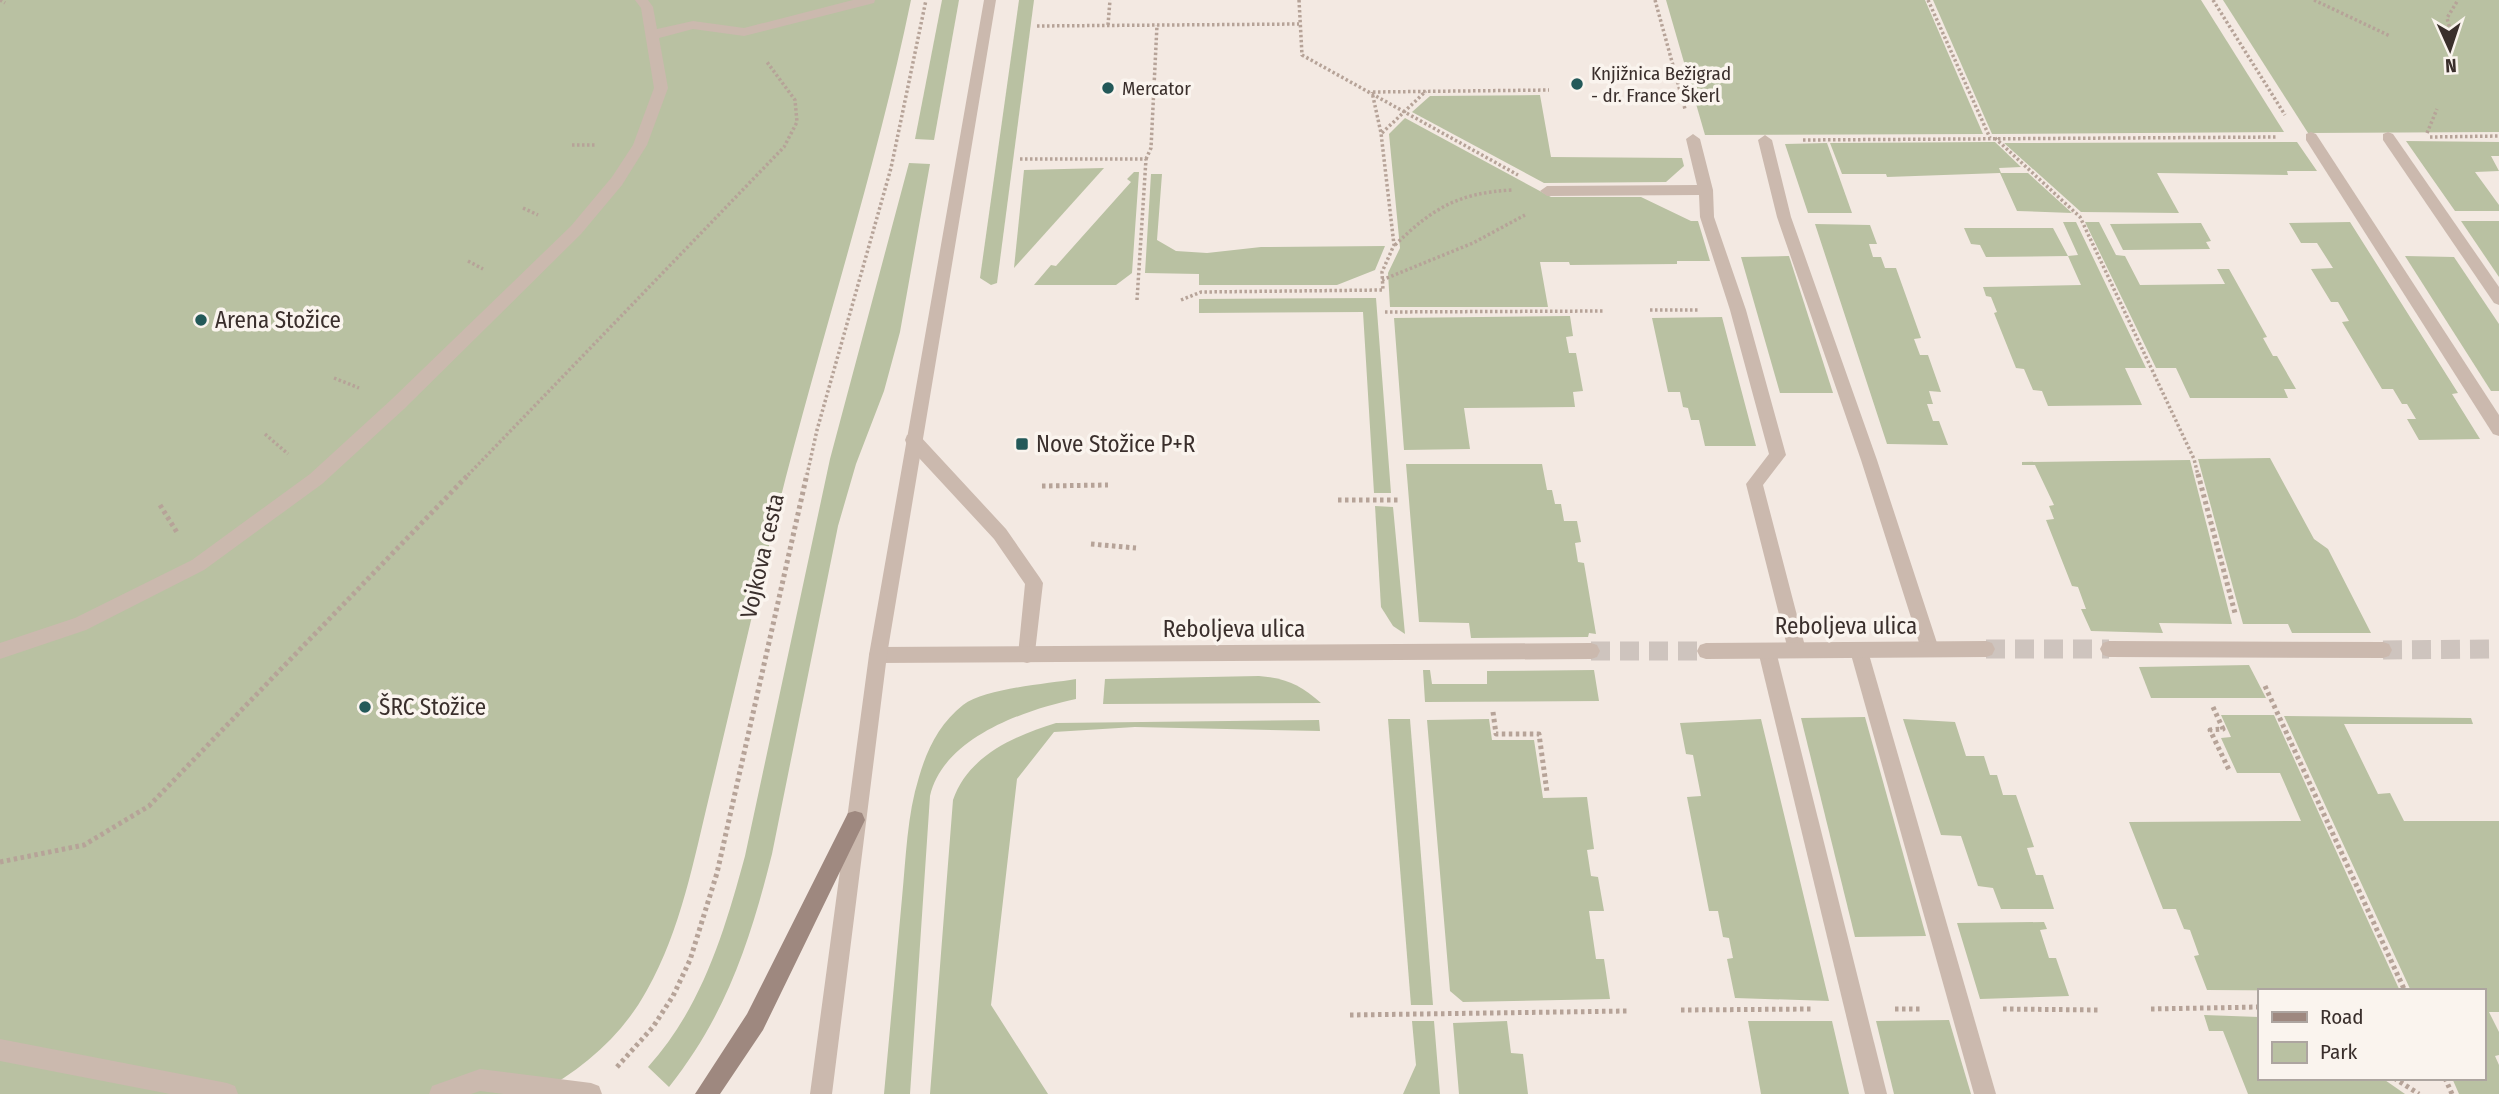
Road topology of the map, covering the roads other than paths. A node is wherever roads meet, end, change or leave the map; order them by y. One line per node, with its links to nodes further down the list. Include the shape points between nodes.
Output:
1 (641, 0): 4 (street, via 647,7)
2 (869, 0): 4 (street, via 744,32 693,25)
3 (990, 0): 13 (street)
4 (652, 35): 19 (street, via 661,88 640,145 617,181 576,230 398,404 316,479 198,565 80,624)
5 (2305, 137): 12 (street)
6 (2388, 137): 11 (street)
7 (1693, 139): 9 (street)
8 (1765, 140): 14 (street, via 1784,217)
9 (1706, 190): 10 (street); 17 (street, via 1707,217 1778,455 1754,484)
10 (1547, 191)
11 (2499, 299)
12 (2499, 429)
13 (913, 440): 24 (street, via 1000,534 1034,583); 25 (street)
14 (1930, 649): 15 (street, Reboljeva ulica); 23 (street, Reboljeva ulica)
15 (1986, 649)
16 (2109, 649): 18 (street)
17 (1797, 650): 22 (street, Reboljeva ulica); 23 (street, Reboljeva ulica)
18 (2383, 650)
19 (0, 651)
20 (1591, 651): 24 (street, Reboljeva ulica)
21 (1706, 651): 22 (street, Reboljeva ulica)
22 (1767, 651): 33 (street)
23 (1859, 651): 34 (street)
24 (1027, 654): 25 (street, Reboljeva ulica)
25 (878, 655): 26 (street)
26 (856, 820): 31 (main road, via 755,1023); 32 (street)
27 (0, 1051): 29 (street)
28 (590, 1093): 30 (street, via 480,1080)
29 (227, 1094)
30 (440, 1094)
31 (706, 1094)
32 (821, 1094)
33 (1875, 1094)
34 (1985, 1094)

